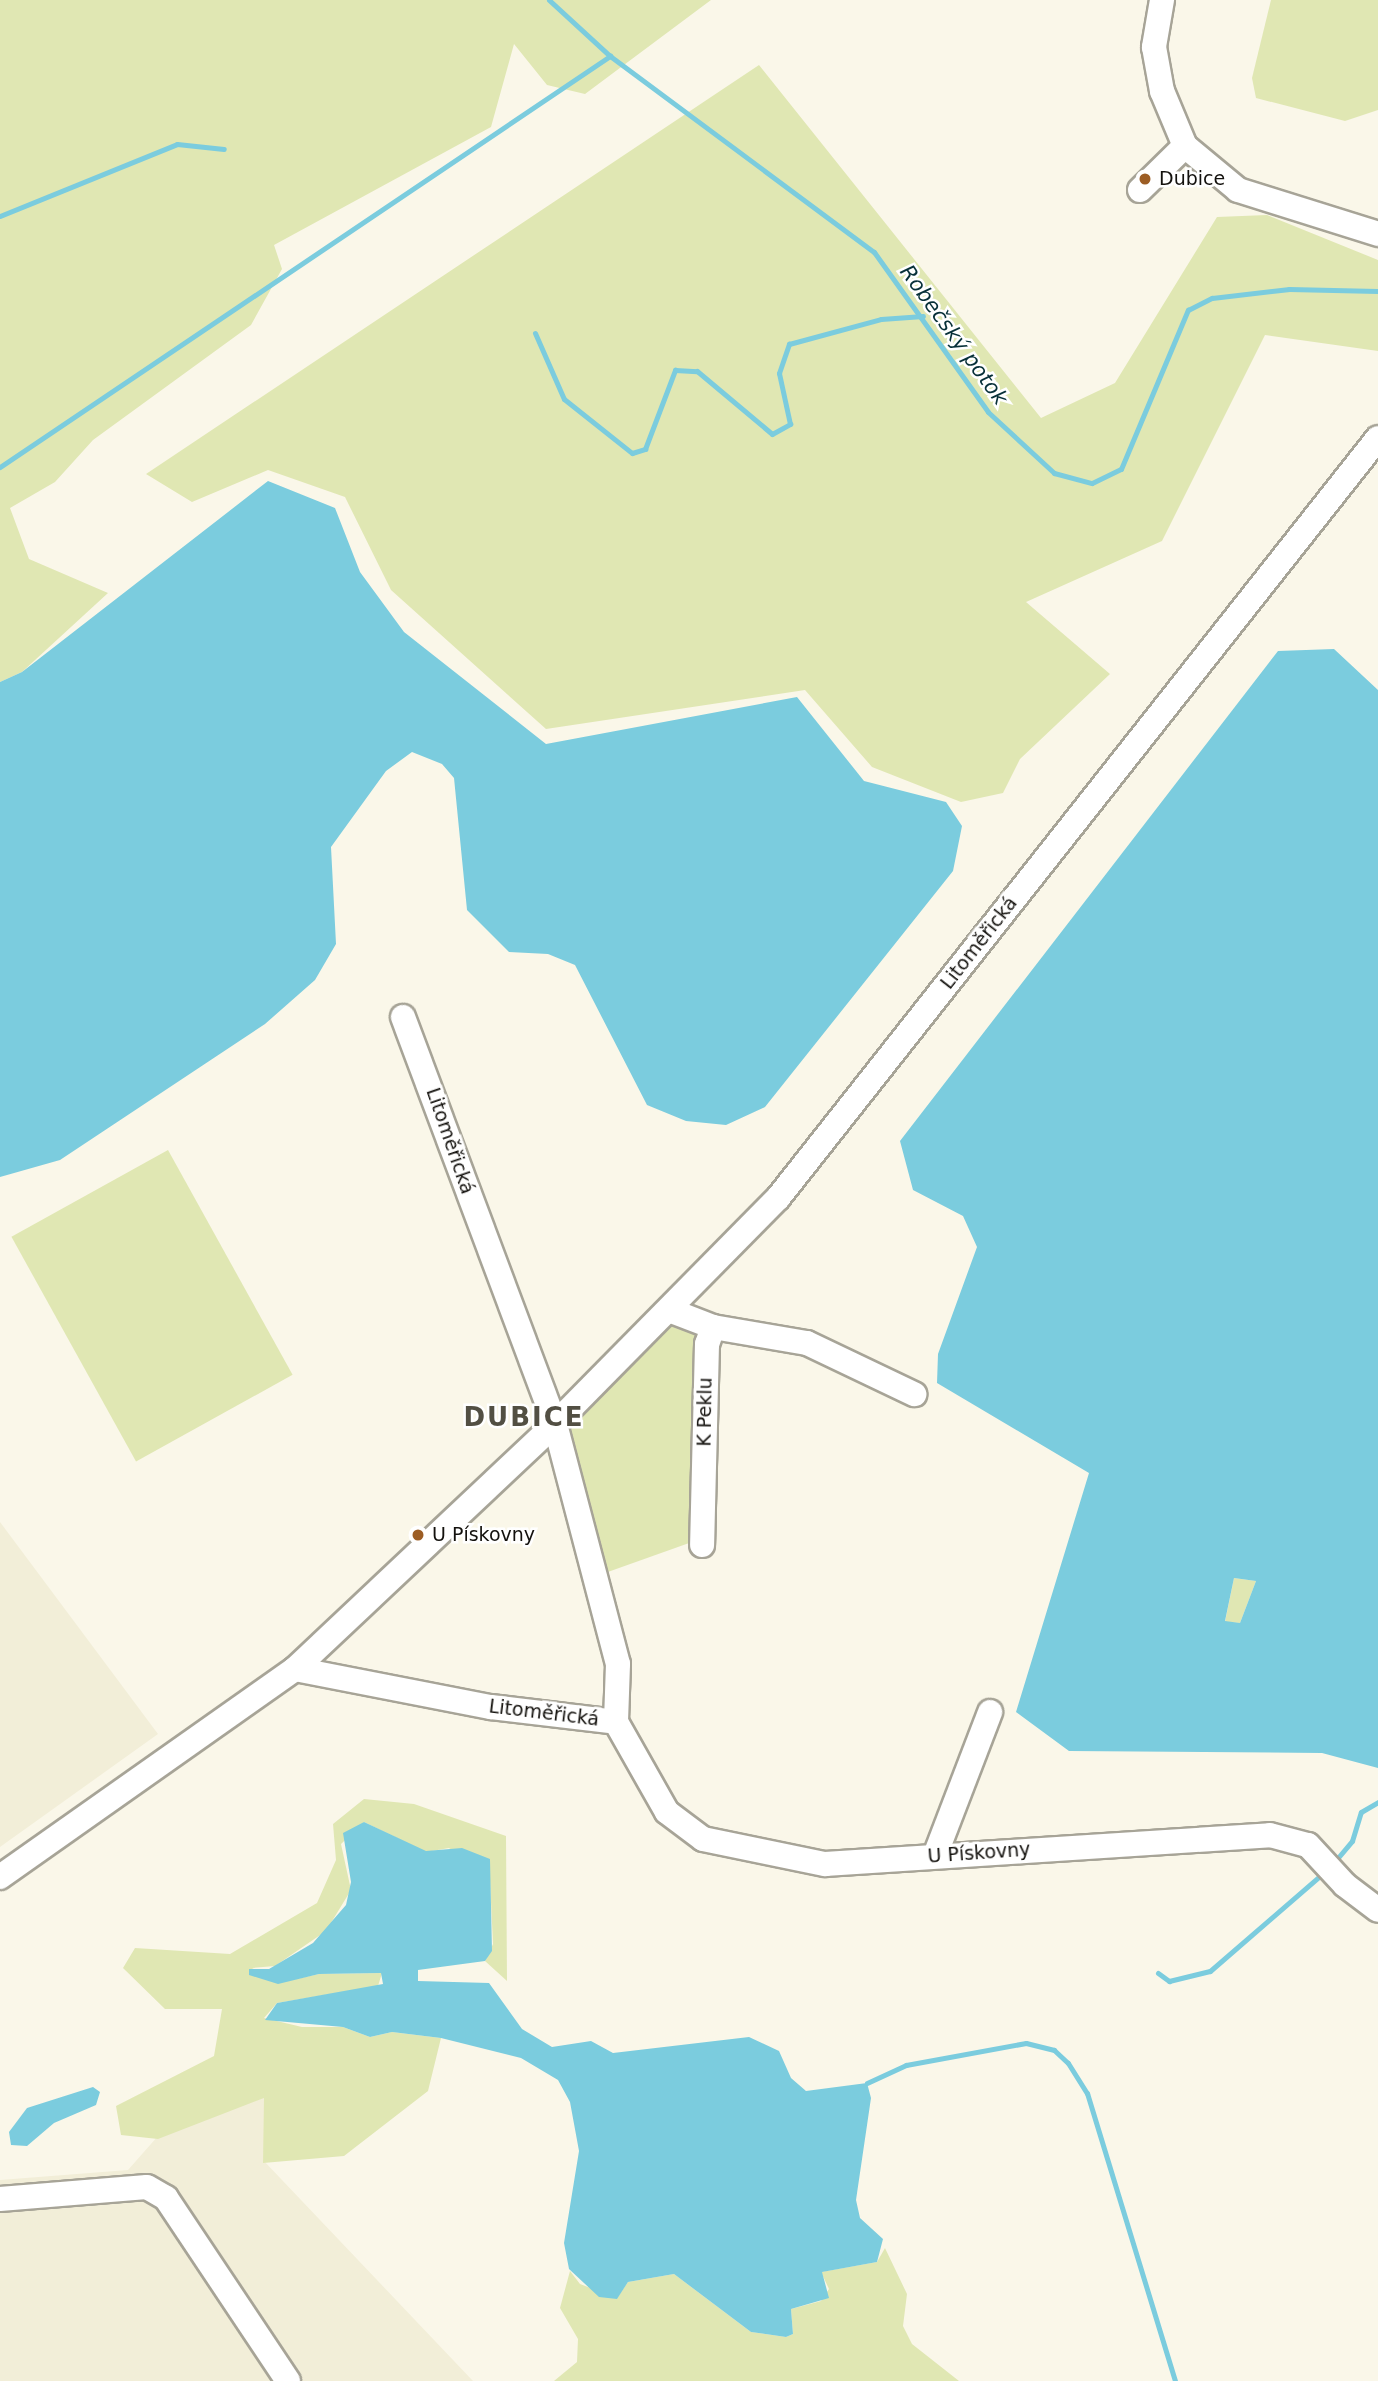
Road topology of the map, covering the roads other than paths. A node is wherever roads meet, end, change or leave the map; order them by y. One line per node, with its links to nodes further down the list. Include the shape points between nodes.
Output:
1 (1162, 0): 2 (street, via 1154,47 1162,90)
2 (1185, 146): 3 (street); 4 (street, via 1238,190)
3 (1140, 190)
4 (1378, 234)
5 (1378, 438): 7 (street, Litoměřická, via 778,1198)
6 (402, 1017): 10 (street, Litoměřická)
7 (669, 1310): 8 (street); 10 (street, Litoměřická)
8 (713, 1327): 9 (street, via 807,1343); 11 (street, K Peklu, via 706,1344)
9 (914, 1394)
10 (555, 1424): 12 (street, Litoměřická); 14 (street, Litoměřická, via 618,1664)
11 (702, 1545)
12 (295, 1669): 14 (street, Litoměřická, via 491,1707); 16 (street, Litoměřická)
13 (990, 1712): 15 (street)
14 (616, 1722): 15 (street, U Pískovny, via 667,1812 703,1839 825,1864)
15 (936, 1853): 17 (street, U Pískovny, via 1270,1835 1308,1845 1345,1885)
16 (0, 1877)
17 (1378, 1909)
18 (0, 2199): 19 (street, via 146,2187 166,2198)
19 (288, 2381)

